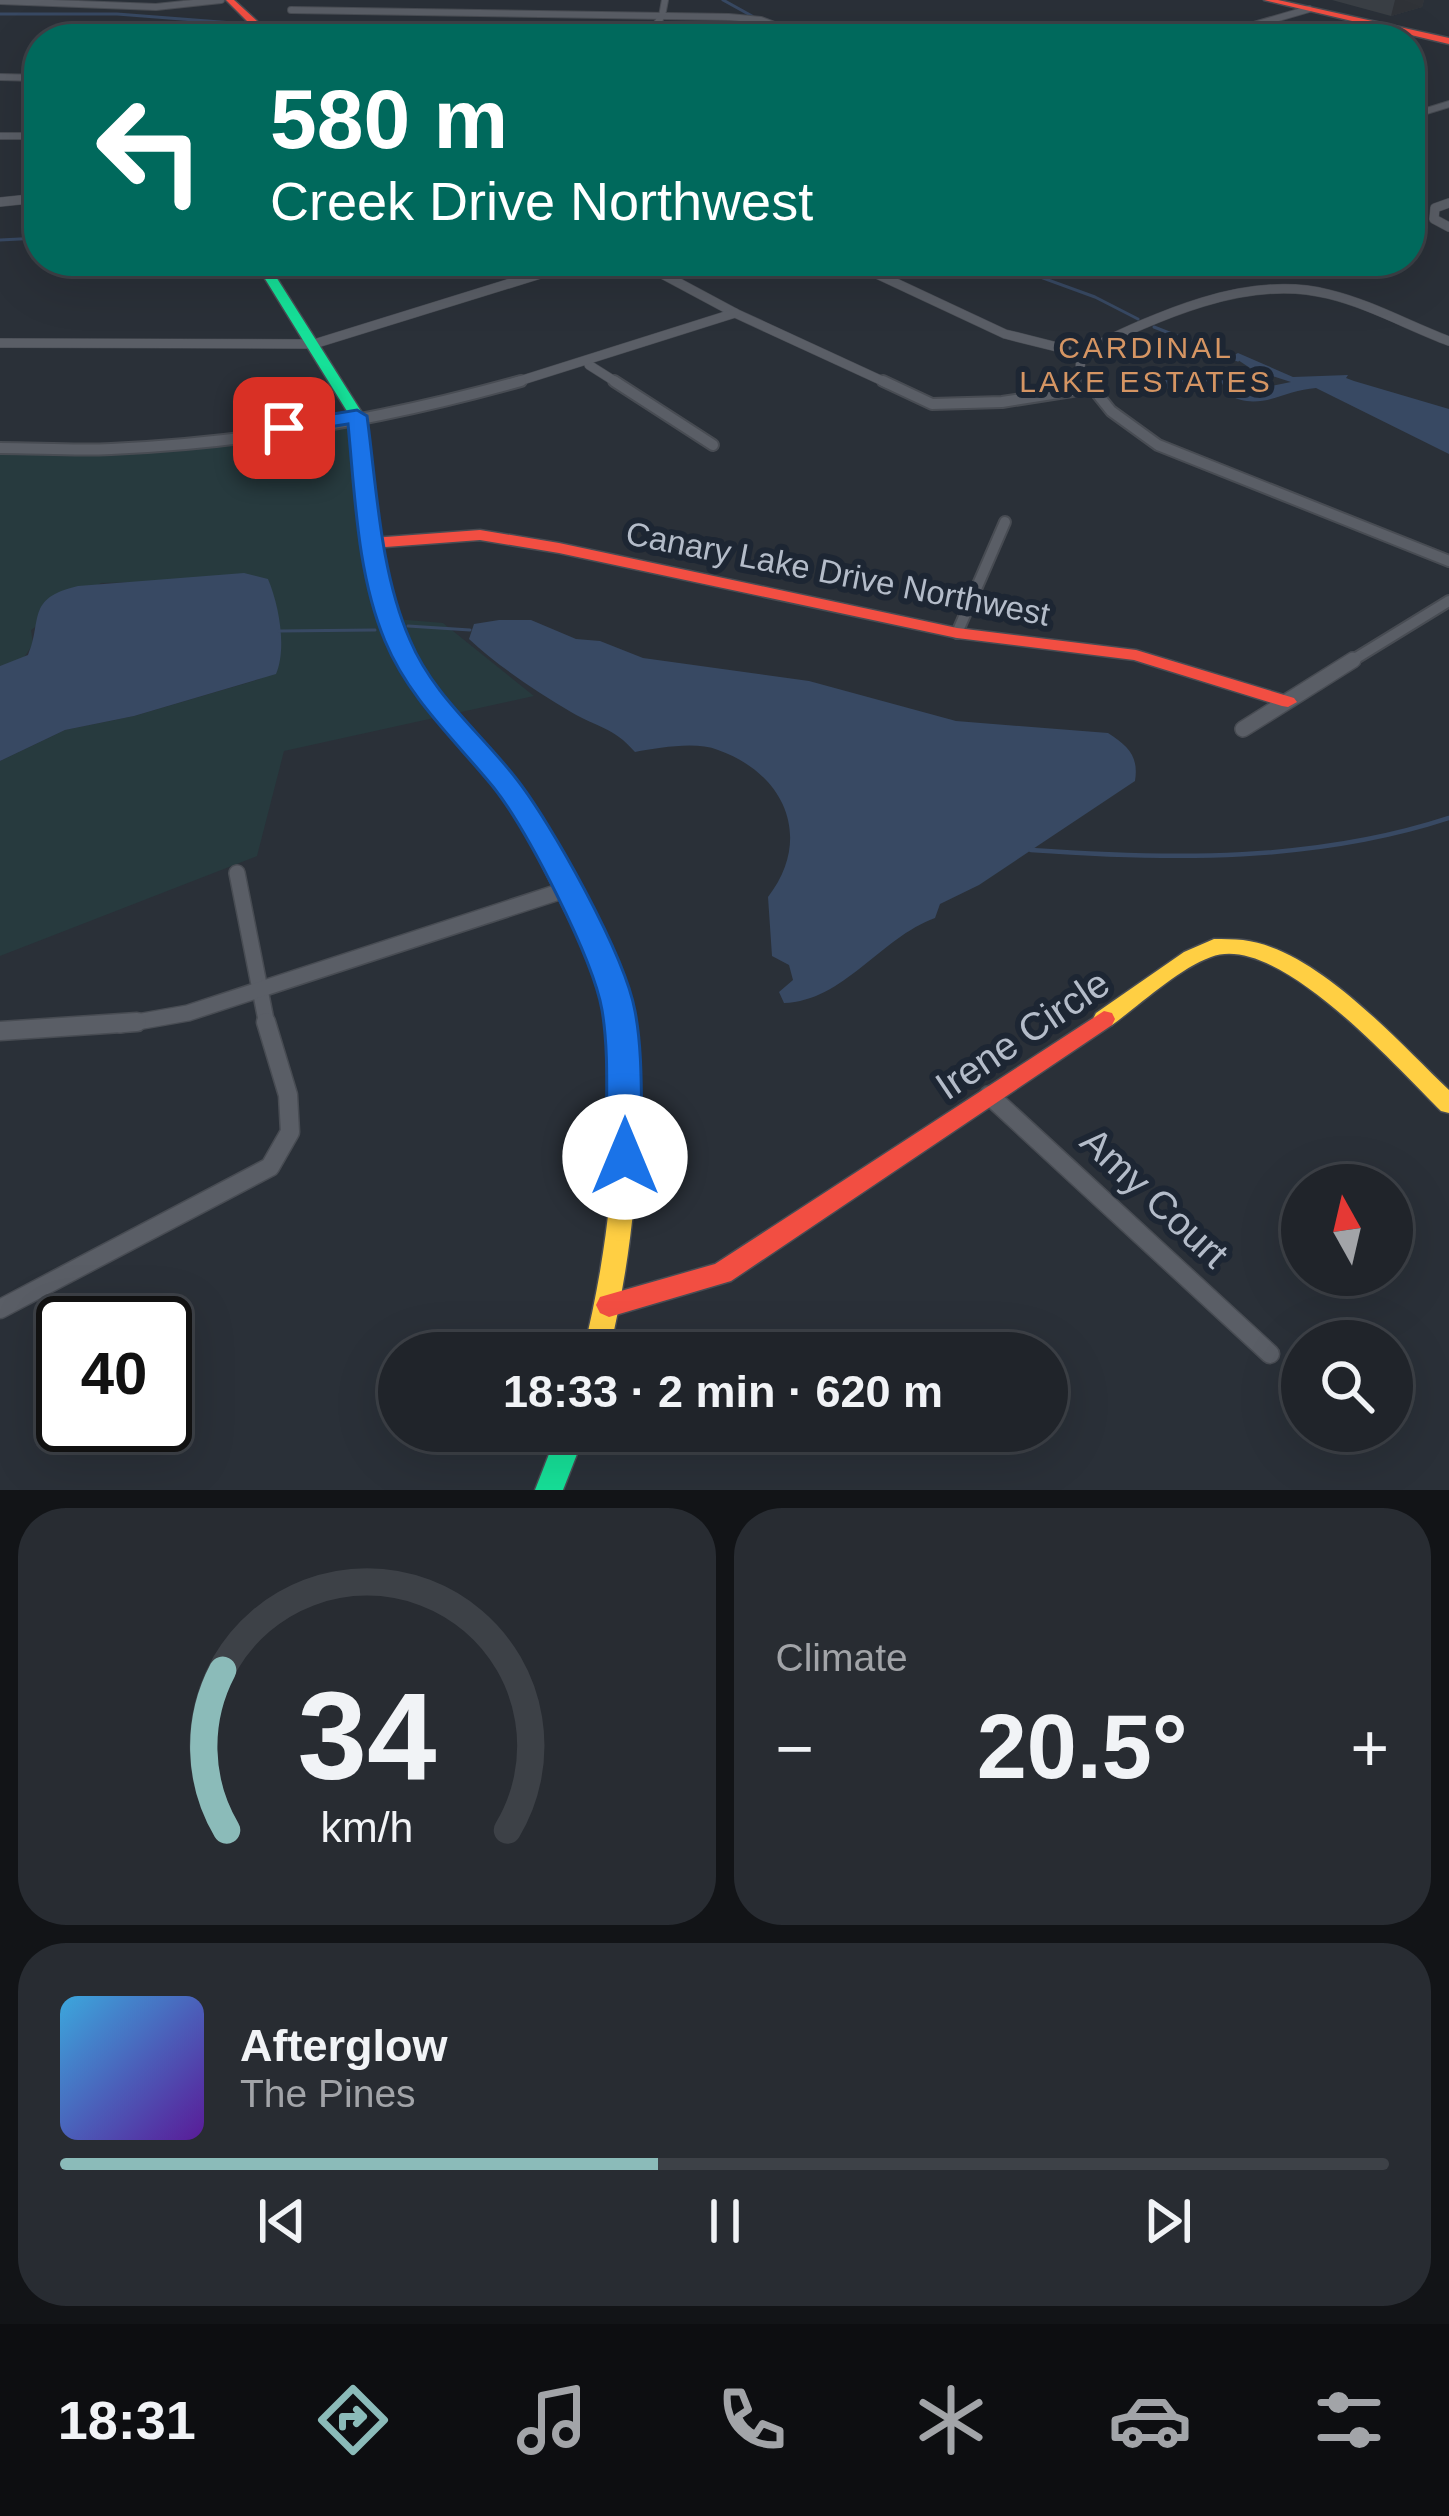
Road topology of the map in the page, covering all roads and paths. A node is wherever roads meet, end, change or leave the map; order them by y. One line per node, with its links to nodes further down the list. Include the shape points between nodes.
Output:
1 (139, 0): 9 (street)
2 (226, 0): 9 (street); 15 (street)
3 (665, 0): 14 (street)
4 (1268, 0): 10 (street)
5 (455, 1): 12 (street)
6 (0, 2): 7 (street)
7 (52, 2): 9 (street)
8 (563, 3): 13 (street)
9 (131, 6)
10 (1309, 9): 18 (street); 19 (street)
11 (291, 10): 12 (street)
12 (451, 10): 13 (street)
13 (558, 12): 14 (street)
14 (662, 16): 16 (street); 17 (street)
15 (254, 24)
16 (656, 24)
17 (766, 24)
18 (1258, 24)
19 (1375, 24)
20 (1449, 203): 21 (street, via 1436,208 1434,219)
21 (1449, 227)
22 (270, 276): 29 (street)
23 (534, 276): 29 (street)
24 (665, 276): 26 (street)
25 (880, 276): 30 (street, via 984,326)
26 (735, 314): 31 (street); 32 (street, via 932,404)
27 (1449, 341): 30 (street, via 1329,294 1278,287 1143,324)
28 (0, 343): 29 (street)
29 (314, 344): 33 (street)
30 (1081, 353): 32 (street, via 1080,372)
31 (589, 365): 33 (street); 34 (street)
32 (1091, 388): 38 (street, via 1159,446)
33 (357, 416): 35 (street, via 123,449); 37 (street)
34 (713, 446)
35 (0, 448)
36 (1004, 522): 40 (street)
37 (372, 543): 40 (street, Canary Lake Drive Northwest, via 480,535); 44 (street, via 391,625 416,676 506,784)
38 (1449, 561)
39 (1449, 601): 41 (street)
40 (957, 633): 41 (street, Canary Lake Drive Northwest, via 1136,655)
41 (1288, 702): 42 (street)
42 (1243, 729)
43 (237, 874): 45 (street)
44 (568, 889): 45 (street); 49 (street, via 619,1011 625,1157)
45 (258, 993): 46 (street, via 106,1028); 50 (street, via 288,1095 290,1132 270,1167)
46 (0, 1031)
47 (989, 1095): 48 (street, Irene Circle, via 1213,946 1245,946 1282,958 1341,1001); 49 (street, Irene Circle, via 722,1274); 52 (street, Amy Court)
48 (1449, 1104)
49 (609, 1305): 51 (street)
50 (0, 1310)
51 (602, 1332)
52 (1270, 1354)
53 (564, 1452): 54 (street)
54 (549, 1490)

